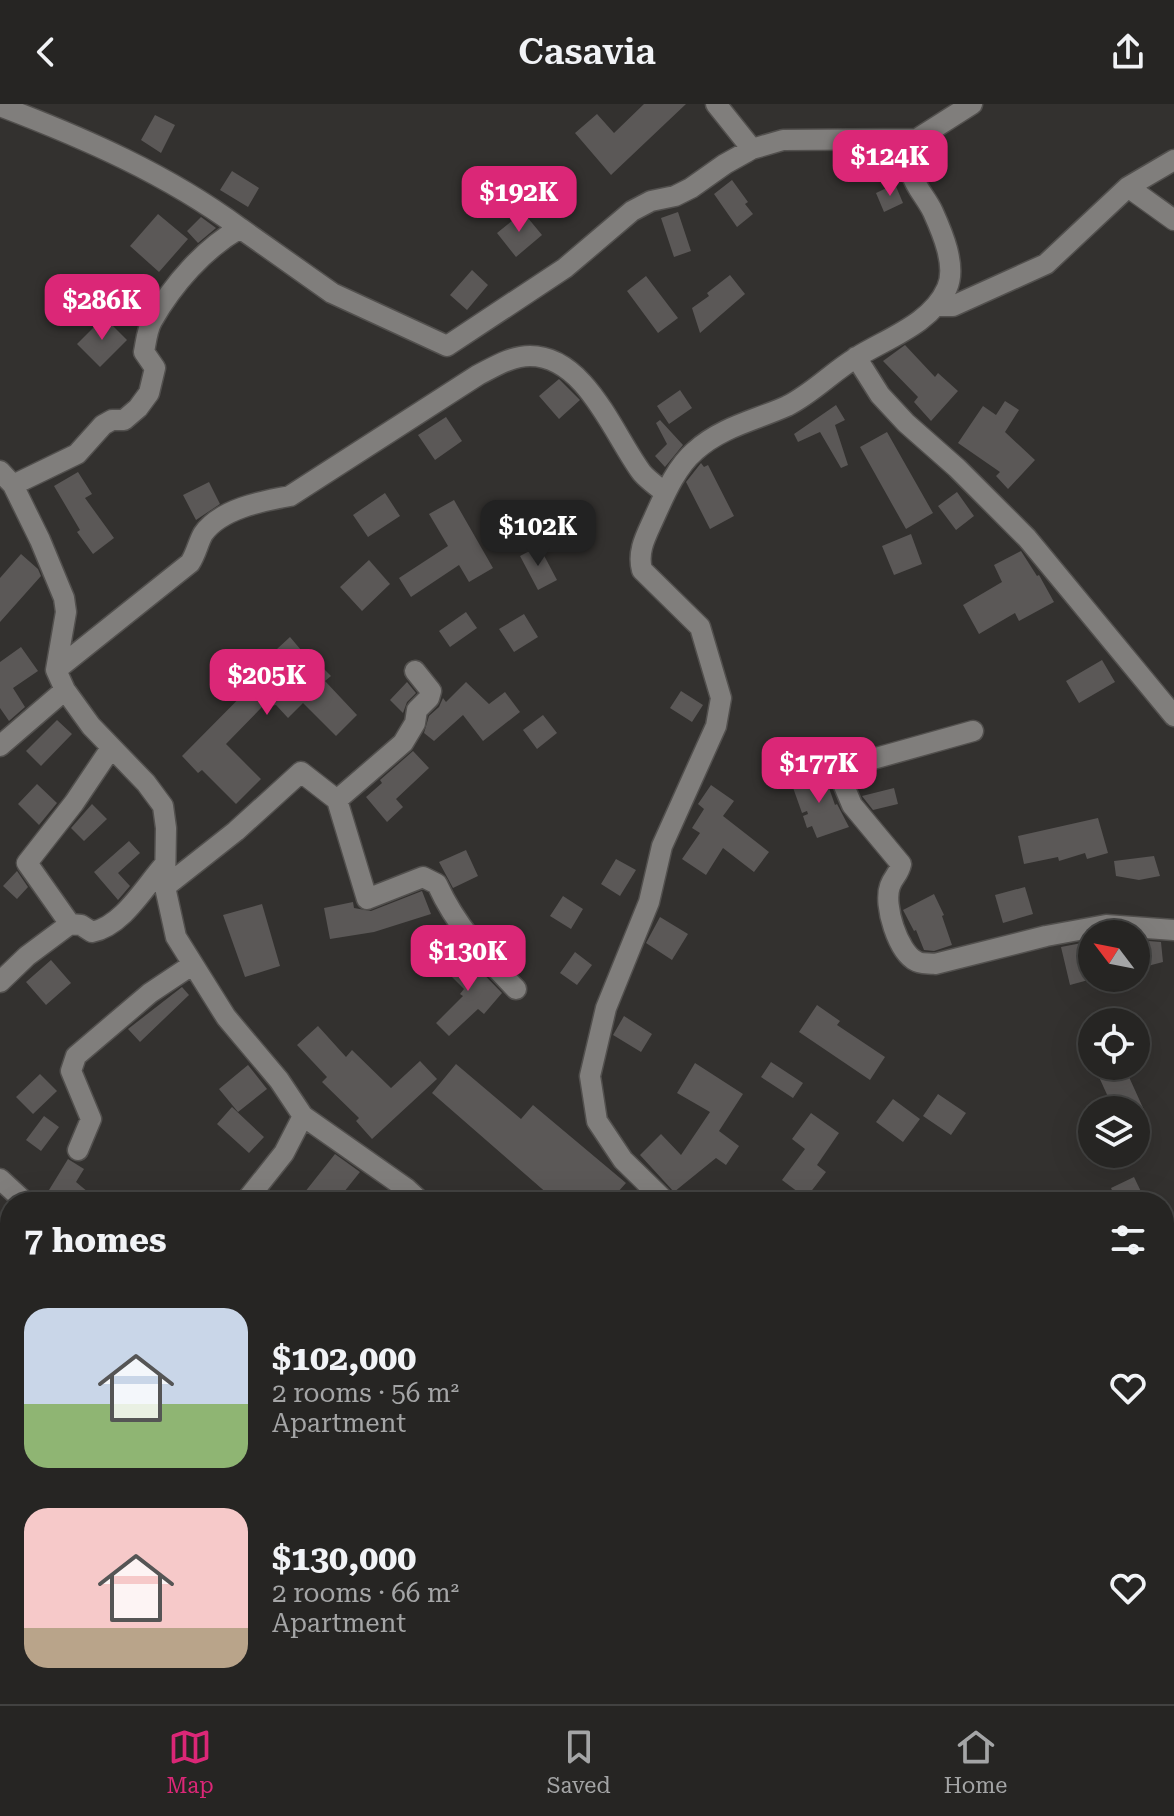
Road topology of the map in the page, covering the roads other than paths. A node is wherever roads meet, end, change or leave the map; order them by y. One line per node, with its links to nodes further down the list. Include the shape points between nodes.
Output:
1 (716, 104): 5 (street)
2 (972, 104): 4 (street)
3 (0, 106): 9 (street, via 167,180)
4 (917, 139): 5 (street, via 783,140); 10 (street, via 913,177 933,212 951,272)
5 (752, 149): 9 (street, via 683,192 632,211 565,268 447,346 332,293)
6 (1174, 160): 7 (street)
7 (1128, 187): 8 (street); 10 (street, via 1046,264 953,306)
8 (1174, 220)
9 (240, 228): 12 (street, via 217,241 190,269 150,323 144,352 155,368 149,393 138,408 124,420 103,425 77,454)
10 (936, 306): 11 (street)
11 (856, 357): 13 (street, via 788,405 718,434 693,453); 17 (street, via 906,423 1027,538)
12 (6, 478): 14 (street, via 64,598)
13 (665, 493): 14 (street, via 643,474 592,395 570,371 530,356 508,360 290,496 220,519 201,538 190,563); 33 (street, via 639,558 642,570 700,627 720,710 662,846 649,902 606,1008 590,1076 597,1121 623,1160)
14 (56, 670): 16 (street)
15 (415, 671): 21 (street, via 431,691 403,743)
16 (65, 690): 19 (street); 20 (street)
17 (1174, 716)
18 (973, 731): 25 (street, via 837,769 852,805 901,864 890,887 889,911 901,947 916,961 935,964 1106,925)
19 (0, 746)
20 (111, 748): 22 (street, via 163,806); 24 (street, via 27,863)
21 (337, 800): 23 (street, via 301,772); 28 (street, via 367,899 423,877 437,884 473,945)
22 (165, 864): 23 (street); 24 (street, via 105,929 92,932)
23 (165, 887): 26 (street, via 176,937)
24 (70, 924): 27 (street)
25 (1174, 930)
26 (192, 965): 29 (street); 30 (street, via 76,1056 71,1071 91,1119)
27 (0, 982)
28 (516, 989)
29 (303, 1116): 31 (street, via 284,1153); 32 (street)
30 (78, 1150)
31 (253, 1192)
32 (410, 1192)
33 (656, 1192)

